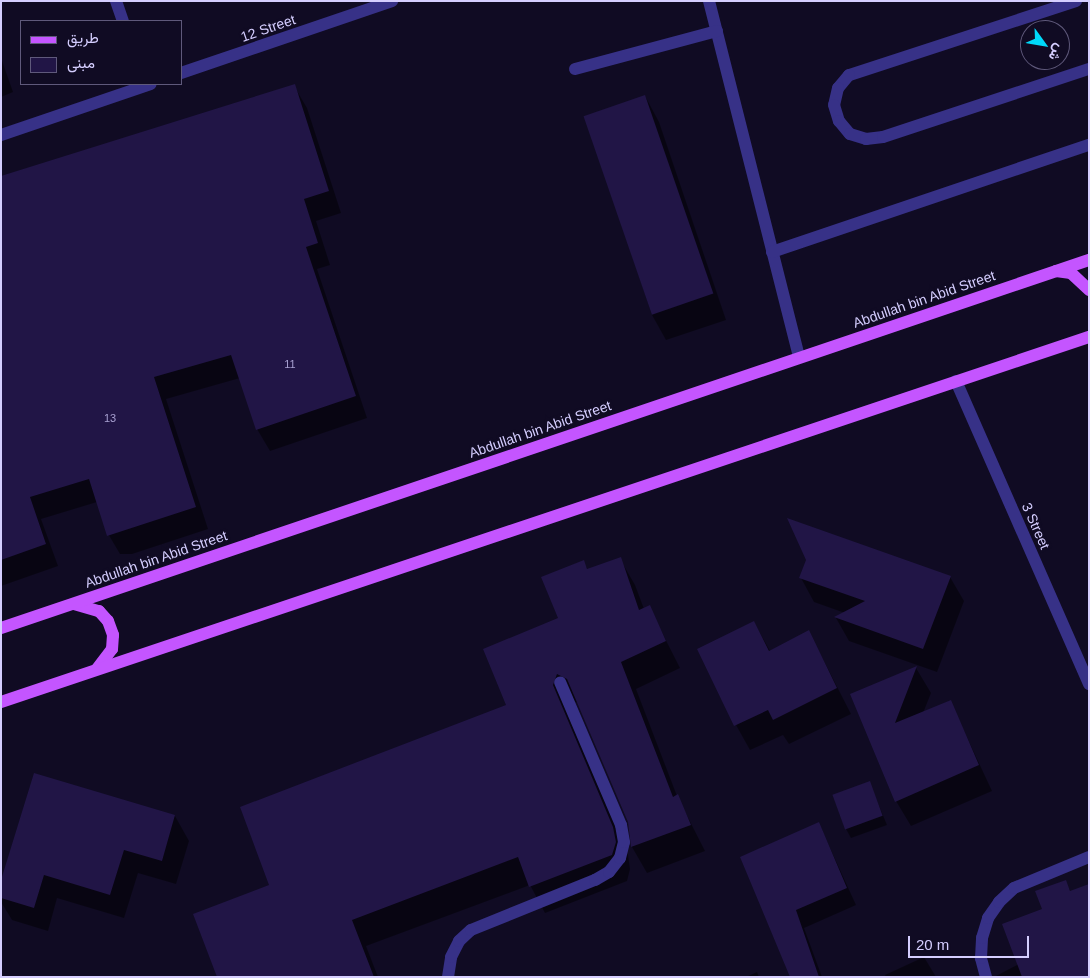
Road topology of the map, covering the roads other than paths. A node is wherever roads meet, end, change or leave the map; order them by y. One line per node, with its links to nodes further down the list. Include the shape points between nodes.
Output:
1 (116, 1): 5 (street)
2 (392, 1): 9 (street, 12 Street)
3 (709, 1): 6 (street)
4 (1076, 1): 7 (street, via 849,75 838,88 834,105 839,121 850,134 866,139)
5 (123, 20)
6 (717, 31): 8 (street); 13 (street)
7 (1089, 68)
8 (574, 69)
9 (182, 73)
10 (144, 85): 11 (street)
11 (1, 135)
12 (1089, 145): 13 (street)
13 (772, 252): 20 (street)
14 (1089, 260): 15 (main road, Abdullah bin Abid Street)
15 (1053, 271): 16 (main road, via 1071,273); 20 (main road, Abdullah bin Abid Street)
16 (1089, 290)
17 (1089, 328): 19 (main road)
18 (1089, 337): 19 (main road)
19 (1073, 343): 21 (main road)
20 (799, 357): 22 (main road, Abdullah bin Abid Street)
21 (956, 381): 24 (main road); 26 (street, 3 Street)
22 (70, 604): 23 (main road, Abdullah bin Abid Street); 24 (main road, via 86,605 99,611 108,621 113,635 112,648 106,662)
23 (1, 628)
24 (95, 671): 27 (main road)
25 (560, 682): 29 (street, via 621,825 624,842 620,858 609,872 595,880 471,930 458,941 451,956)
26 (1089, 684)
27 (1, 702)
28 (1089, 857): 30 (street, via 1014,888 999,902 988,918 982,938 981,958)
29 (448, 977)
30 (986, 977)

